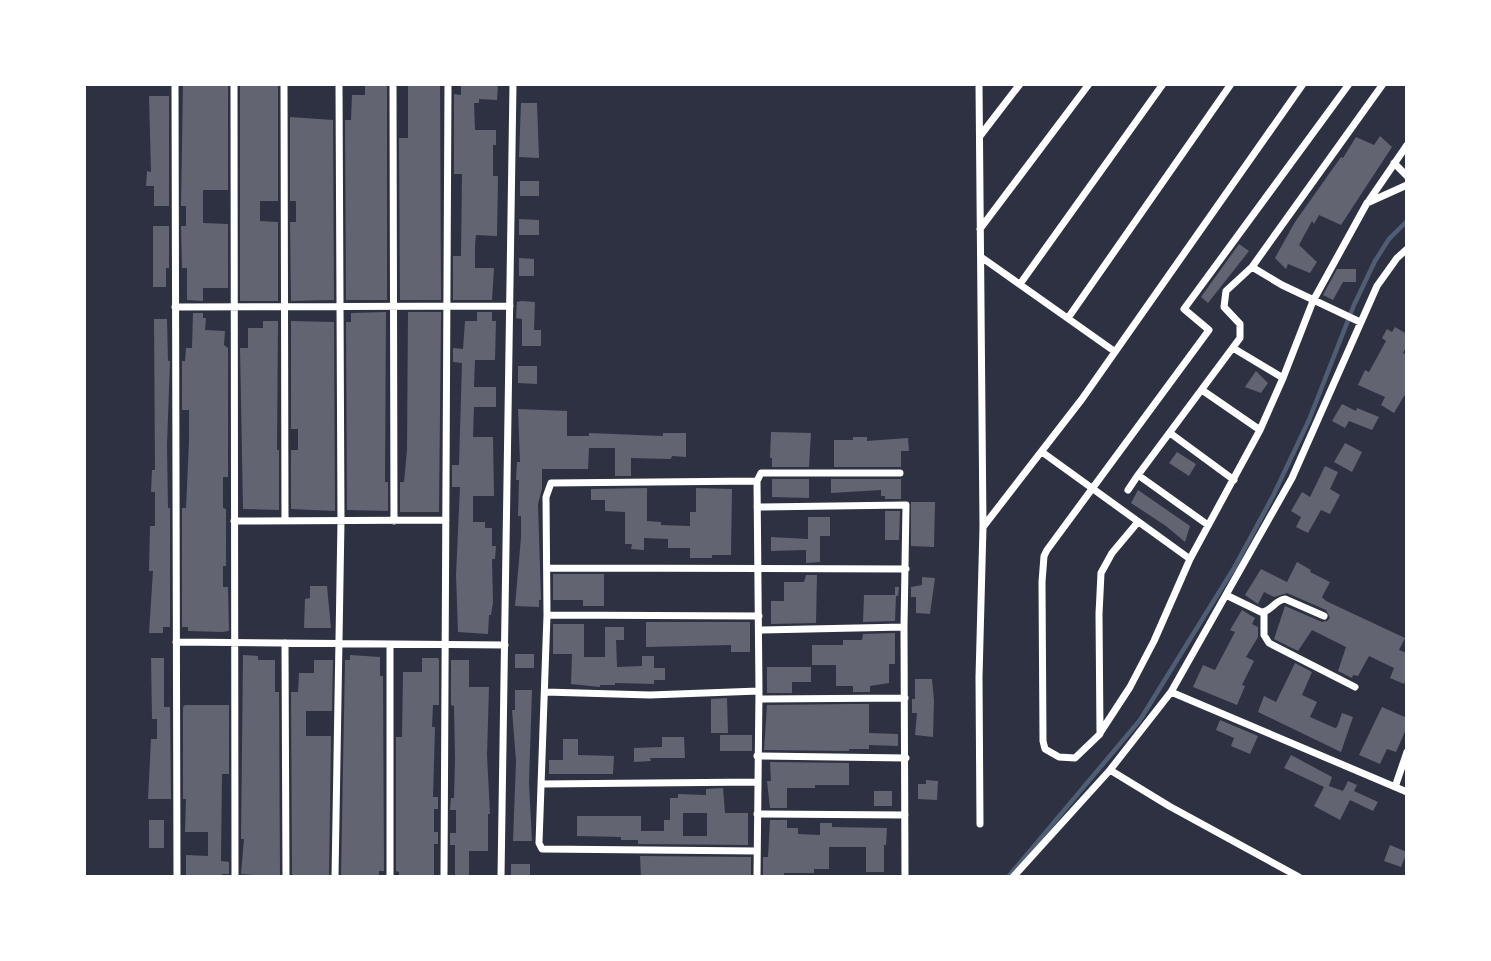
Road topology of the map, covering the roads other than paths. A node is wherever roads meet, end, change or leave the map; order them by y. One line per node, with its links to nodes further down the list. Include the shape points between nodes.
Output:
1 (175, 84): 31 (street)
2 (234, 84): 32 (street)
3 (284, 84): 33 (street)
4 (339, 84): 34 (street)
5 (393, 84): 28 (street)
6 (448, 84): 29 (street)
7 (513, 84): 30 (street)
8 (979, 84): 16 (street)
9 (1020, 84): 16 (street)
10 (1089, 84): 22 (street)
11 (1163, 84): 26 (street)
12 (1231, 84): 35 (street)
13 (1303, 84): 38 (street)
14 (1349, 84): 48 (street, via 1184,309 1209,330)
15 (1383, 84): 25 (street)
16 (979, 137): 22 (street)
17 (1407, 145): 18 (street)
18 (1394, 163): 19 (street); 21 (street)
19 (1407, 176)
20 (1407, 185): 21 (street)
21 (1367, 203): 27 (street)
22 (980, 229): 24 (street)
23 (1407, 249): 36 (street, via 1377,286)
24 (981, 257): 26 (street); 58 (street)
25 (1252, 267): 27 (street); 37 (street, via 1224,298 1224,307 1241,327)
26 (1020, 284): 35 (street)
27 (1313, 300): 36 (street); 39 (street)
28 (394, 306): 29 (street); 34 (street); 51 (street)
29 (447, 306): 30 (street); 52 (street)
30 (510, 306): 76 (street)
31 (175, 307): 32 (street); 70 (street)
32 (234, 307): 33 (street); 55 (street)
33 (285, 307): 34 (street); 53 (street)
34 (340, 307): 54 (street)
35 (1068, 318): 38 (street)
36 (1358, 321): 63 (street, via 1293,478)
37 (1233, 348): 39 (street); 40 (street)
38 (1114, 351): 43 (street)
39 (1283, 378): 41 (street)
40 (1202, 390): 41 (street); 42 (street)
41 (1260, 430): 46 (street)
42 (1170, 433): 45 (street); 46 (street)
43 (1042, 452): 48 (street); 58 (street)
44 (900, 473): 47 (street, via 761,473)
45 (1138, 475): 49 (street); 57 (street)
46 (1234, 480): 57 (street)
47 (757, 481): 50 (street); 60 (street, via 554,482 546,497)
48 (1091, 489): 56 (street); 82 (street, via 1044,556 1045,749 1070,758)
49 (1128, 490)
50 (757, 507): 61 (street, via 906,505); 62 (street)
51 (394, 520): 52 (street); 54 (street)
52 (446, 520): 75 (street)
53 (285, 521): 54 (street); 55 (street)
54 (341, 521): 73 (street)
55 (234, 522): 71 (street)
56 (1138, 522): 59 (street); 82 (street, via 1101,573)
57 (1208, 525): 59 (street)
58 (983, 527): 93 (street)
59 (1190, 559): 82 (street, via 1154,641)
60 (547, 568): 62 (street); 65 (street)
61 (906, 569): 62 (street); 68 (street)
62 (759, 570): 66 (street)
63 (1226, 595): 64 (street); 79 (street)
64 (1264, 612): 67 (street, via 1285,598); 77 (street, via 1264,635 1269,643)
65 (547, 615): 66 (street); 78 (street)
66 (759, 616): 69 (street)
67 (1324, 616)
68 (904, 627): 69 (street); 81 (street)
69 (759, 630): 80 (street)
70 (176, 642): 71 (street); 95 (street)
71 (234, 643): 72 (street); 96 (street)
72 (285, 643): 73 (street); 97 (street)
73 (338, 644): 74 (street); 98 (street)
74 (390, 644): 75 (street); 99 (street)
75 (446, 645): 76 (street); 100 (street)
76 (505, 645): 101 (street)
77 (1355, 687)
78 (545, 692): 80 (street); 88 (street)
79 (1171, 692): 86 (street); 89 (street)
80 (759, 695): 81 (street); 84 (street)
81 (905, 698): 85 (street)
82 (1100, 734)
83 (1407, 752): 89 (street)
84 (757, 757): 85 (street); 87 (street)
85 (906, 758): 92 (street)
86 (1110, 770): 104 (street); 105 (street)
87 (757, 782): 88 (street); 91 (street)
88 (542, 784): 94 (street, via 542,849)
89 (1395, 787): 90 (street)
90 (1407, 792)
91 (757, 814): 92 (street); 94 (street)
92 (905, 815): 103 (street)
93 (980, 824)
94 (756, 851): 102 (street)
95 (177, 877)
96 (235, 877)
97 (286, 877)
98 (335, 877)
99 (390, 877)
100 (444, 877)
101 (501, 877)
102 (757, 877)
103 (905, 877)
104 (1013, 877)
105 (1299, 877)

